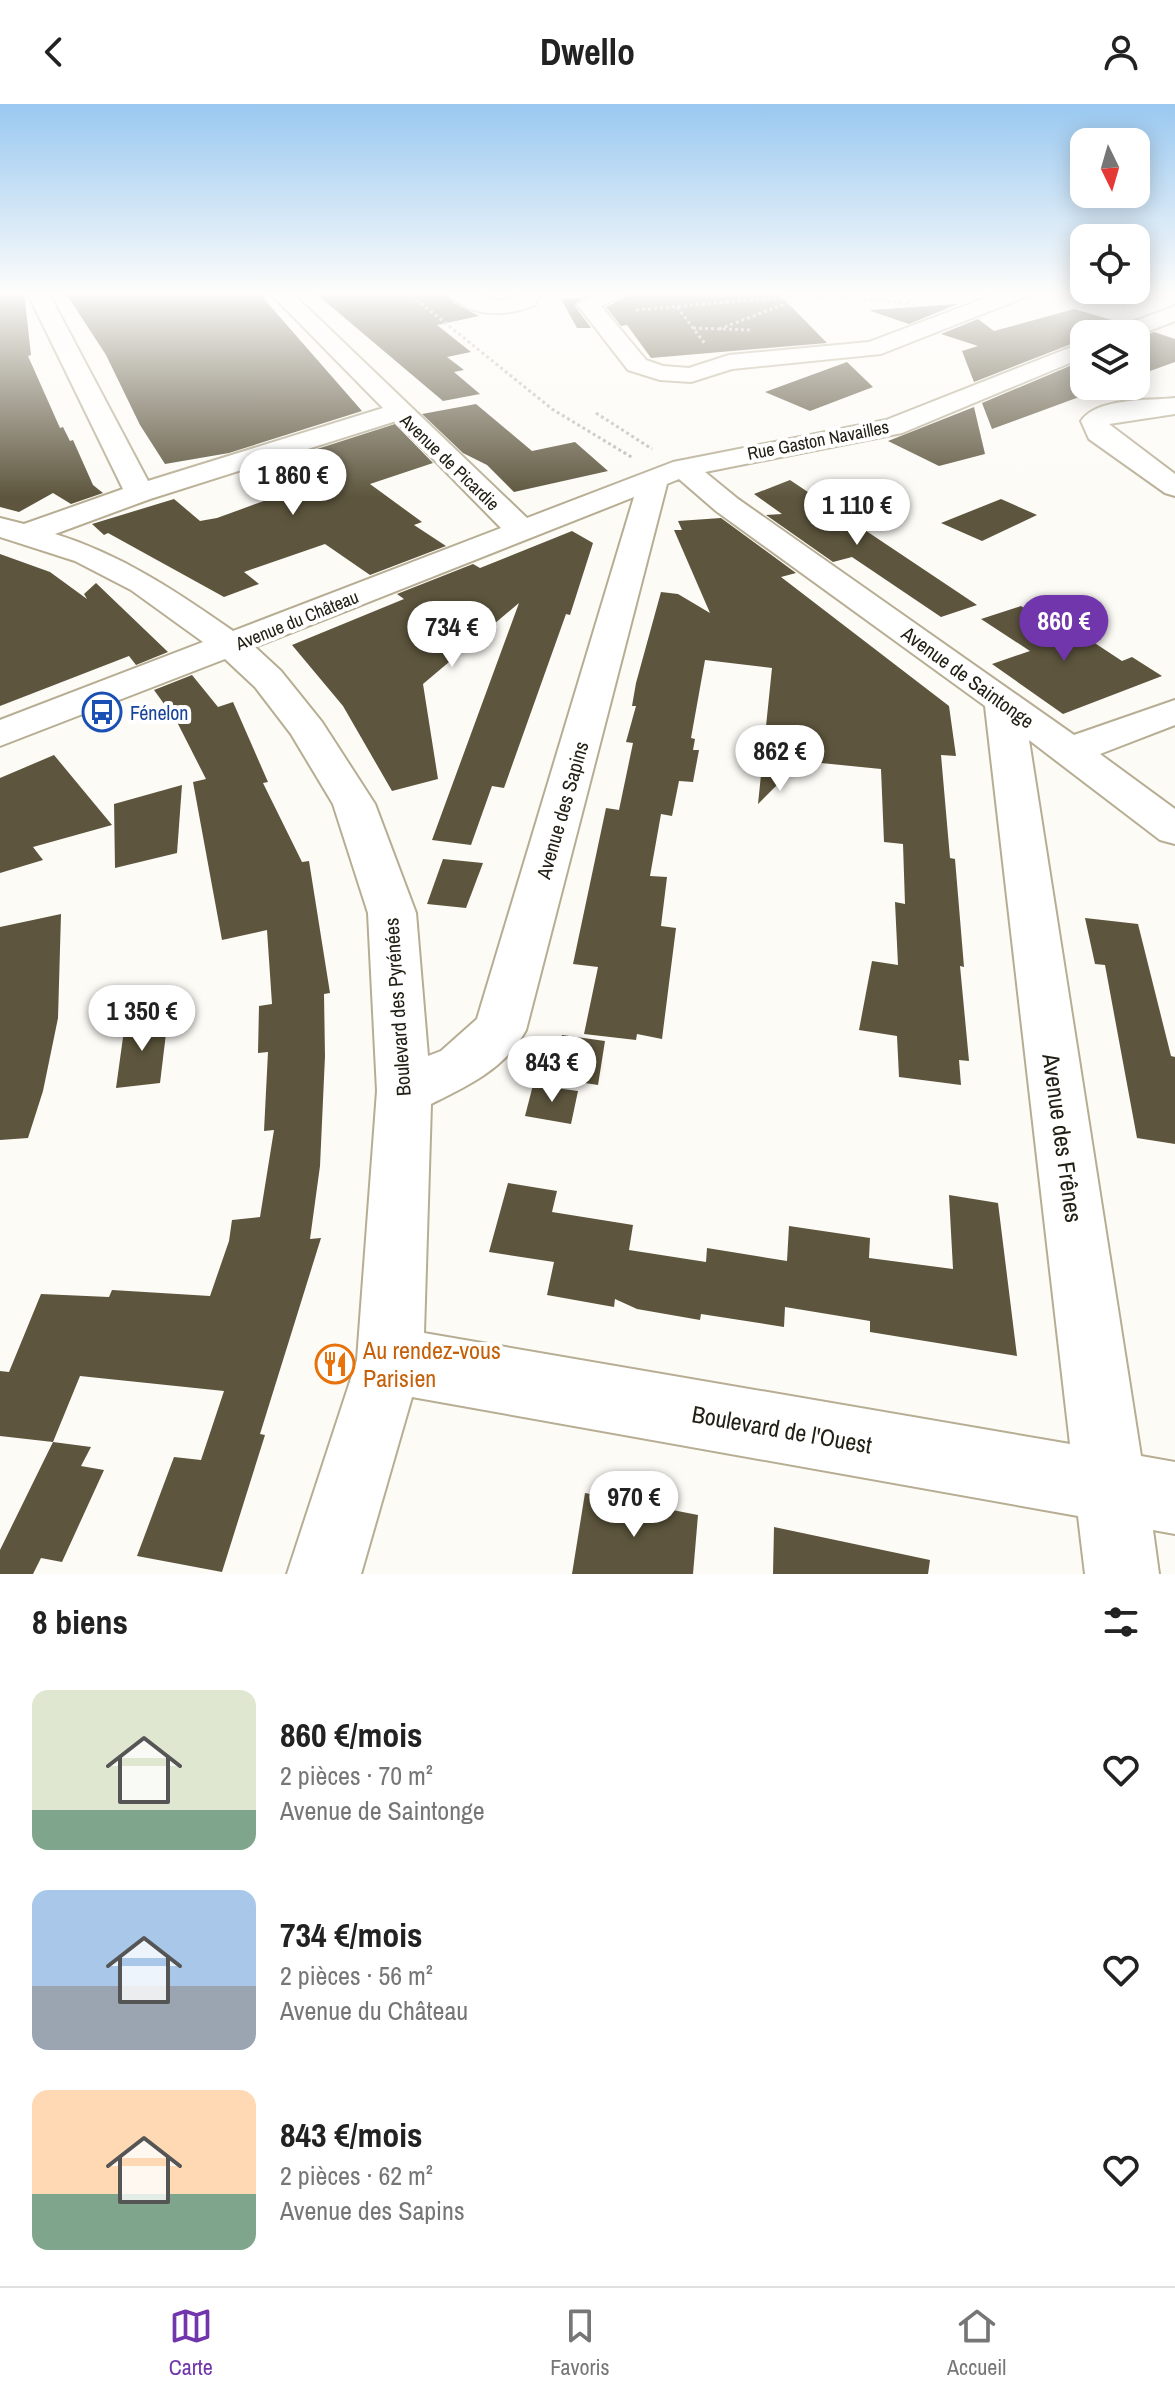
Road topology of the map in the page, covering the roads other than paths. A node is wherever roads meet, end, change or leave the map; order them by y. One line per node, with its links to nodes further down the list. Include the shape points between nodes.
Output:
1 (72, 361): 10 (street)
2 (347, 361): 7 (street, Avenue de Picardie)
3 (634, 361): 4 (street, via 660,373 691,375)
4 (743, 361)
5 (1056, 361): 8 (street, Rue Gaston Navailles, via 893,427)
6 (1175, 406): 9 (street, via 1110,413 1094,421 1099,433)
7 (398, 412): 10 (street); 12 (street, Avenue de Picardie)
8 (668, 474): 12 (street, Avenue du Château); 14 (street, Avenue de Saintonge, via 727,505); 19 (street, Avenue des Sapins, via 500,1030 460,1066)
9 (1175, 487)
10 (140, 493): 11 (street, via 38,527)
11 (13, 530): 13 (street, Boulevard des Pyrénées, via 86,554 143,583)
12 (521, 530): 13 (street, Avenue du Château)
13 (232, 646): 16 (street, Avenue du Château); 19 (street, Boulevard des Pyrénées, via 268,679 308,730 354,804 392,913)
14 (1004, 702): 17 (street, Avenue de Saintonge); 21 (street, Avenue des Frênes)
15 (1175, 712): 17 (street)
16 (0, 734)
17 (1069, 751): 18 (street, Avenue de Saintonge)
18 (1175, 830)
19 (404, 1091): 20 (street, Boulevard des Pyrénées)
20 (390, 1360): 21 (street, Boulevard de l'Ouest); 23 (street, Boulevard des Pyrénées)
21 (1109, 1487): 22 (street, Boulevard de l'Ouest); 24 (street, Avenue des Frênes)
22 (1175, 1498)
23 (324, 1574)
24 (1122, 1574)

